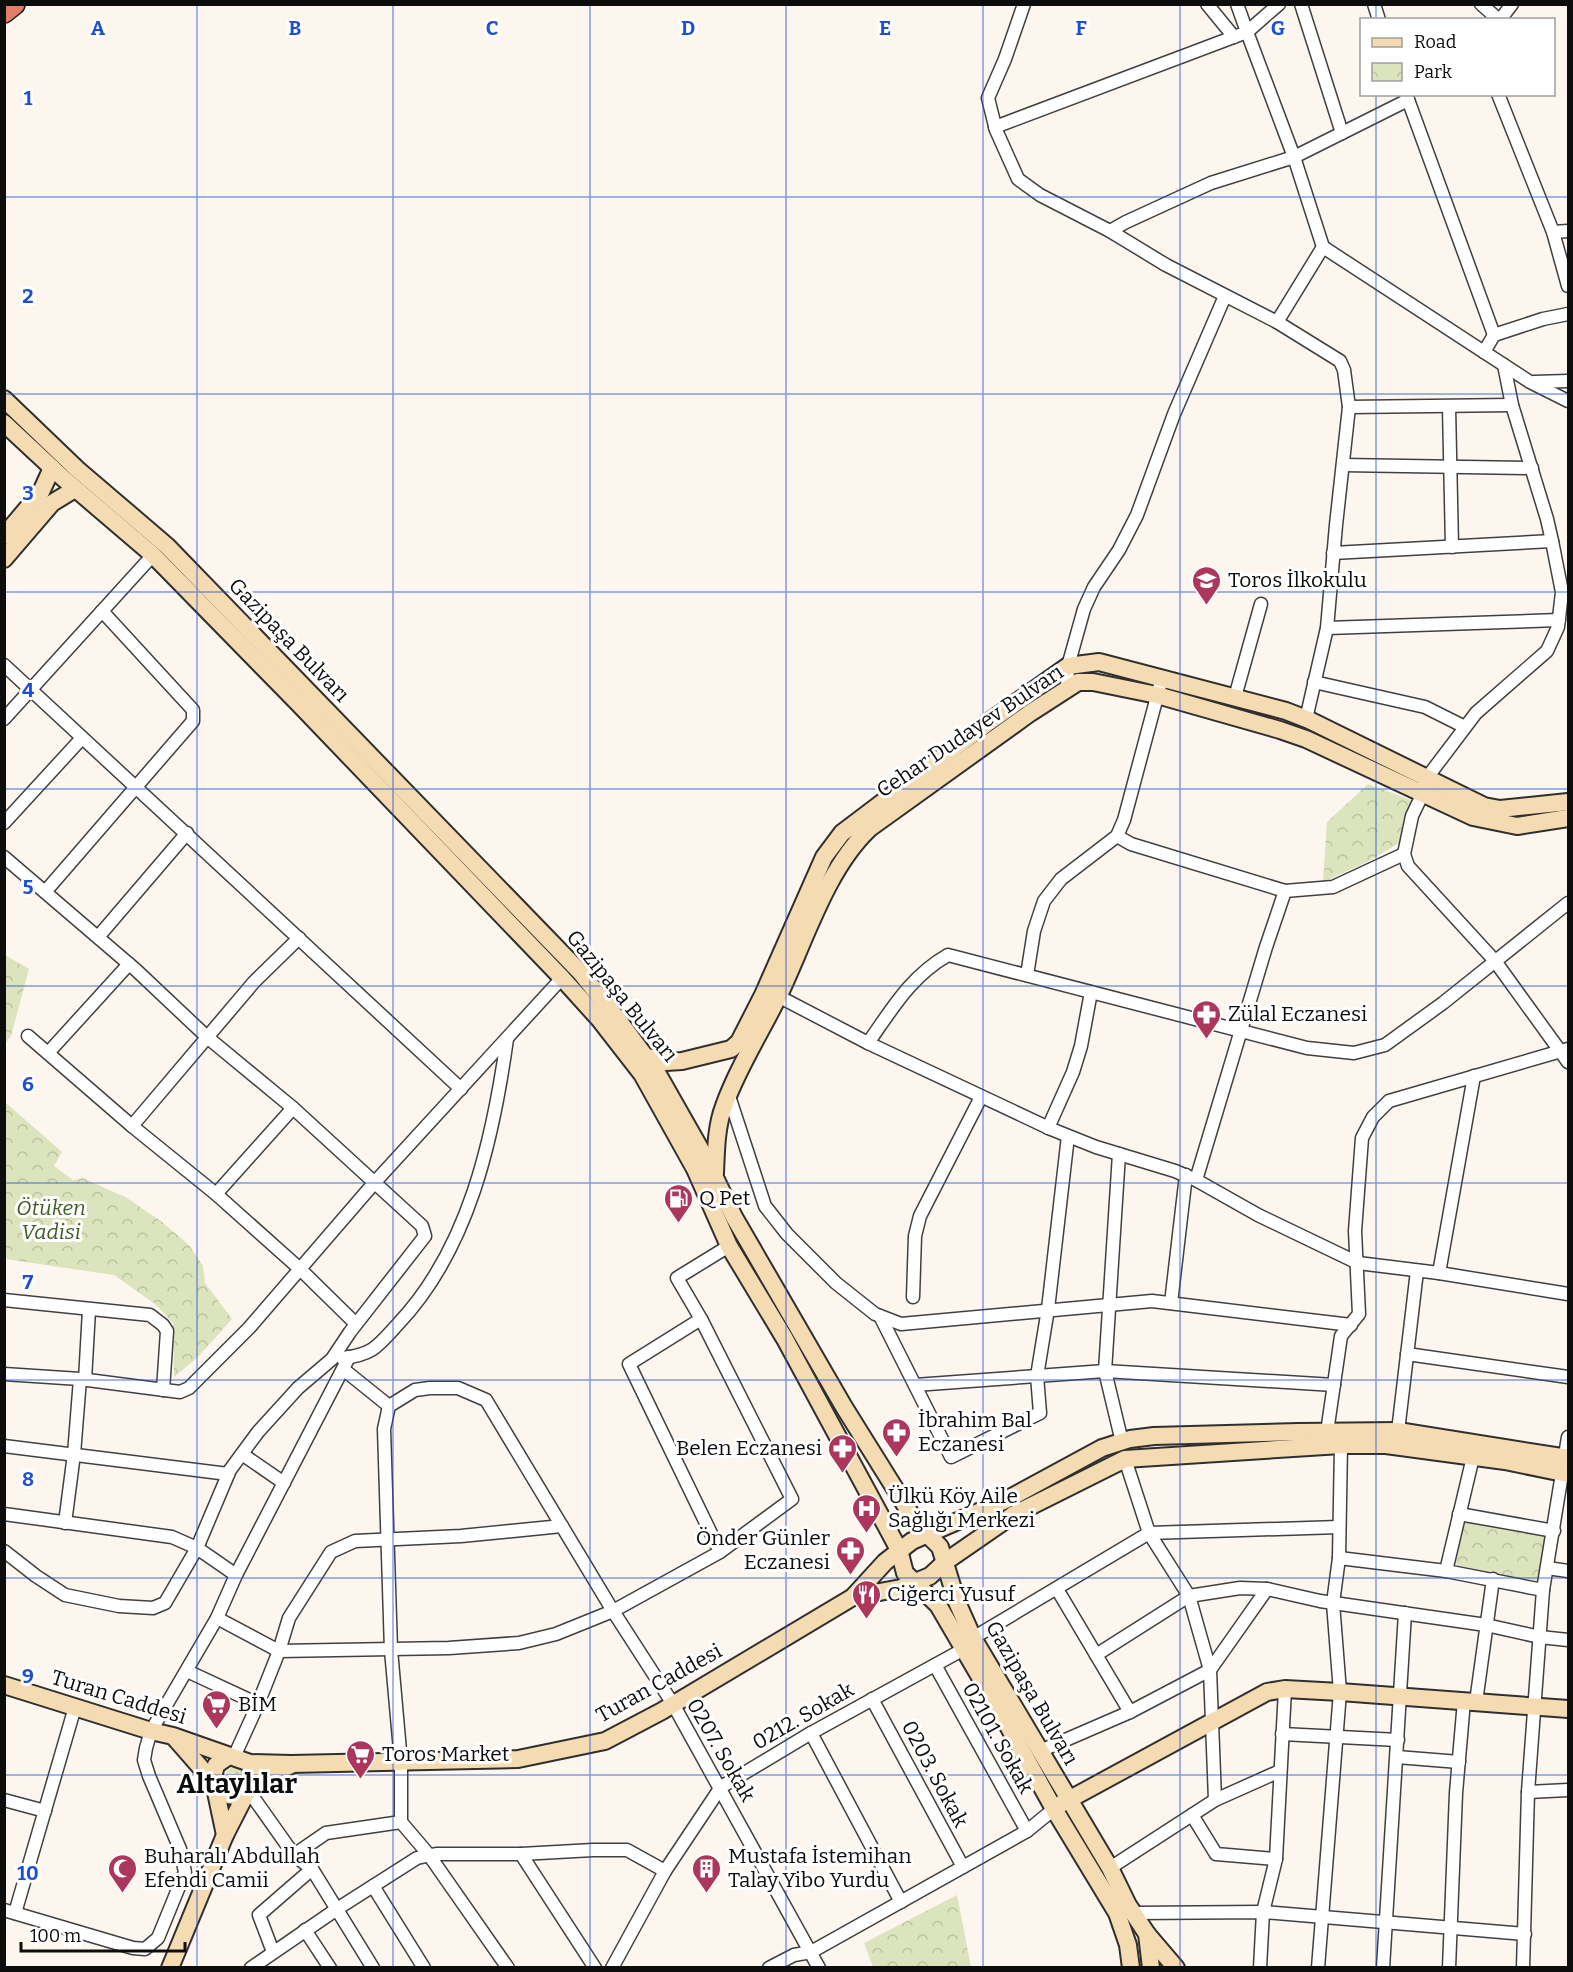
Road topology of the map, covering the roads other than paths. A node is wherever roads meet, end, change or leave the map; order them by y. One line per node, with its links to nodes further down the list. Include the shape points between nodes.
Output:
1 (14, 4): 9 (highway)
2 (1024, 4): 16 (street, via 988,98)
3 (1208, 4): 13 (street)
4 (1237, 4): 12 (street)
5 (1279, 4): 12 (street)
6 (1301, 4): 17 (street)
7 (1481, 4): 10 (street)
8 (1512, 4): 11 (street)
9 (4, 12)
10 (1498, 18)
11 (1502, 18)
12 (1247, 32): 13 (street); 18 (street)
13 (1234, 37): 16 (street)
14 (1499, 96): 21 (street)
15 (1407, 97): 17 (street); 27 (street)
16 (995, 127): 19 (street, via 1018,179 1040,195)
17 (1342, 133): 18 (street)
18 (1294, 157): 19 (street, via 1211,183); 22 (street)
19 (1110, 231): 24 (street)
20 (1569, 231): 21 (street)
21 (1553, 232): 23 (street)
22 (1323, 247): 26 (street); 28 (street)
23 (1569, 285)
24 (1225, 296): 26 (street); 54 (street, via 1174,414 1137,515 1084,609)
25 (1569, 314): 27 (street)
26 (1277, 322): 35 (street, via 1341,361)
27 (1494, 335): 28 (street)
28 (1484, 352): 29 (street)
29 (1504, 365): 31 (street); 34 (street)
30 (1569, 381): 31 (street)
31 (1530, 382): 33 (street)
32 (4, 399): 92 (street, Gazipaşa Bulvarı, via 77,469 167,546 580,973)
33 (1569, 401)
34 (1512, 405): 36 (street); 41 (street)
35 (1349, 407): 36 (street); 38 (street)
36 (1449, 407): 39 (street)
37 (4, 423): 40 (street, Gazipaşa Bulvarı)
38 (1342, 465): 39 (street); 46 (street)
39 (1450, 467): 41 (street); 45 (street)
40 (52, 468): 42 (street, Gazipaşa Bulvarı); 43 (street, via 41,492)
41 (1532, 468): 44 (street)
42 (75, 489): 47 (street, Gazipaşa Bulvarı); 48 (street, via 52,503)
43 (4, 536)
44 (1552, 541): 45 (street); 51 (street, via 1562,592)
45 (1452, 547): 46 (street)
46 (1333, 553): 52 (street)
47 (153, 555): 50 (street); 82 (street, Gazipaşa Bulvarı)
48 (4, 559)
49 (1261, 604): 60 (street)
50 (102, 611): 58 (street); 66 (street, via 193,710 193,721)
51 (1559, 620): 52 (street); 63 (street, via 1547,651)
52 (1327, 628): 56 (street)
53 (4, 665): 58 (street)
54 (1068, 666): 55 (street, Cehar Dudayev Bulvarı, via 1099,662); 57 (street); 83 (street, Cehar Dudayev Bulvarı, via 842,833 824,857)
55 (1162, 678): 59 (street); 60 (street, Cehar Dudayev Bulvarı)
56 (1314, 682): 62 (street); 63 (street, via 1425,707)
57 (1067, 688): 59 (street, Cehar Dudayev Bulvarı, via 1078,682 1093,682); 83 (street, Cehar Dudayev Bulvarı, via 855,842)
58 (30, 690): 61 (street); 64 (street)
59 (1157, 695): 65 (street, Cehar Dudayev Bulvarı, via 1281,730); 71 (street)
60 (1235, 697): 62 (street, Cehar Dudayev Bulvarı)
61 (4, 719)
62 (1306, 719): 65 (street, Cehar Dudayev Bulvarı)
63 (1465, 727): 65 (street)
64 (82, 738): 66 (street); 69 (street)
65 (1424, 787): 67 (street, Cehar Dudayev Bulvarı, via 1500,809); 68 (street, Cehar Dudayev Bulvarı, via 1473,817 1490,822 1517,826); 72 (street, via 1412,816)
66 (137, 788): 70 (street); 75 (street)
67 (1569, 802)
68 (1569, 818)
69 (4, 823)
70 (187, 833): 77 (street); 78 (street)
71 (1117, 836): 74 (street, via 1131,844); 81 (street, via 1061,879 1044,901 1034,931)
72 (1404, 854): 74 (street, via 1333,887); 79 (street, via 1408,866)
73 (4, 857): 75 (street)
74 (1285, 891): 85 (street)
75 (45, 892): 77 (street)
76 (1569, 903): 79 (street)
77 (98, 937): 80 (street)
78 (299, 938): 87 (street, via 254,982); 95 (street)
79 (1495, 961): 85 (street, via 1385,1045 1354,1053 1307,1048); 90 (street)
80 (129, 964): 87 (street); 91 (street)
81 (1027, 975): 84 (street); 89 (street, via 948,955 912,982)
82 (562, 978): 88 (street); 107 (street, Gazipaşa Bulvarı, via 642,1074 695,1169)
83 (772, 992): 89 (street); 92 (street, Cehar Dudayev Bulvarı, via 731,1049 666,1062); 96 (street, Cehar Dudayev Bulvarı)
84 (1091, 992): 85 (street); 100 (street, via 1081,1046)
85 (1240, 1031): 104 (street)
86 (28, 1036): 91 (street)
87 (207, 1037): 98 (street); 99 (street)
88 (507, 1039): 95 (street); 124 (street, via 499,1095 480,1174 455,1240 415,1307 377,1347 362,1356)
89 (868, 1043): 97 (street)
90 (1564, 1050): 93 (street); 94 (street)
91 (48, 1053): 99 (street)
92 (644, 1056): 103 (street, Gazipaşa Bulvarı)
93 (1569, 1062)
94 (1474, 1076): 108 (street, via 1389,1101 1374,1117 1362,1138 1355,1231); 111 (street)
95 (461, 1089): 105 (street)
96 (729, 1096): 103 (street, Cehar Dudayev Bulvarı, via 716,1142); 119 (street, via 765,1206 836,1283)
97 (981, 1097): 100 (street); 113 (street, via 920,1216 915,1236)
98 (293, 1108): 105 (street); 106 (street)
99 (132, 1126): 106 (street)
100 (1048, 1128): 101 (street)
101 (1068, 1136): 102 (street); 117 (street)
102 (1119, 1154): 104 (street); 116 (street)
103 (715, 1177): 156 (street, Gazipaşa Bulvarı, via 832,1388 917,1524)
104 (1191, 1178): 108 (street); 115 (street)
105 (375, 1182): 109 (street); 121 (street, via 422,1226 425,1236)
106 (216, 1194): 109 (street)
107 (729, 1246): 120 (street, via 677,1278); 159 (street, Gazipaşa Bulvarı)
108 (1358, 1263): 110 (street); 122 (street, via 1359,1314)
109 (300, 1269): 121 (street); 134 (street, via 189,1388 180,1392)
110 (1418, 1271): 111 (street); 123 (street)
111 (1439, 1273): 112 (street)
112 (1569, 1294)
113 (913, 1297)
114 (4, 1300): 118 (street)
115 (1171, 1303): 116 (street); 122 (street)
116 (1108, 1304): 117 (street); 127 (street)
117 (1048, 1309): 119 (street, via 901,1324); 129 (street)
118 (89, 1310): 131 (street); 134 (street, via 150,1315 163,1325 167,1331)
119 (880, 1316): 132 (street)
120 (701, 1319): 161 (street, via 792,1499); 161 (street, via 629,1364)
121 (356, 1324): 125 (street)
122 (1351, 1325): 133 (street, via 1341,1336)
123 (1407, 1354): 130 (street); 136 (street)
124 (349, 1357): 125 (street); 126 (street)
125 (332, 1359): 143 (street, via 298,1388)
126 (343, 1369): 135 (street); 148 (street)
127 (1105, 1371): 129 (street); 133 (street); 139 (street)
128 (4, 1374): 131 (street)
129 (1037, 1376): 132 (street); 132 (street, via 1040,1413 951,1457)
130 (1569, 1377)
131 (83, 1380): 134 (street); 142 (street)
132 (915, 1384)
133 (1334, 1385): 137 (street)
134 (164, 1390)
135 (389, 1406): 152 (street, 0207. Sokak, via 414,1390 430,1388 458,1388 486,1400); 157 (street, via 384,1429)
136 (1398, 1431): 137 (street); 146 (street)
137 (1327, 1432): 139 (street, via 1154,1436)
138 (1569, 1437): 146 (street)
139 (1122, 1442): 156 (street, via 1102,1448 1006,1500)
140 (1341, 1445): 144 (street, via 1386,1445); 145 (street); 153 (street)
141 (4, 1446): 142 (street)
142 (74, 1454): 147 (street); 151 (street)
143 (242, 1454): 147 (street); 148 (street)
144 (1473, 1457): 146 (street); 150 (street)
145 (1125, 1459): 155 (street); 163 (street, via 1013,1515)
146 (1566, 1466): 154 (street)
147 (228, 1474): 158 (street)
148 (284, 1483): 167 (street)
149 (4, 1514): 151 (street)
150 (1459, 1514): 154 (street); 165 (street)
151 (65, 1523): 158 (street, via 172,1537)
152 (562, 1526): 157 (street); 176 (street, 0207. Sokak)
153 (1339, 1527): 155 (street); 162 (street)
154 (1554, 1531): 164 (street)
155 (1149, 1533): 170 (street, 0212. Sokak); 173 (street)
156 (929, 1534): 159 (street); 163 (street, Gazipaşa Bulvarı, via 940,1547)
157 (387, 1538): 183 (street); 184 (street, via 354,1541 331,1552 289,1618)
158 (196, 1548): 160 (street, via 165,1603 153,1608 65,1595); 167 (street)
159 (899, 1550): 169 (street, Gazipaşa Bulvarı, via 905,1573); 174 (street)
160 (4, 1551)
161 (720, 1552): 176 (street)
162 (1339, 1558): 165 (street); 175 (street)
163 (945, 1563): 169 (street); 182 (street, Gazipaşa Bulvarı)
164 (1547, 1568): 166 (street); 172 (street)
165 (1446, 1571): 168 (street)
166 (1569, 1571)
167 (236, 1575): 178 (street)
168 (1493, 1579): 172 (street); 179 (street)
169 (915, 1582): 174 (street); 182 (street, Gazipaşa Bulvarı)
170 (1057, 1589): 182 (street, 0212. Sokak); 185 (street)
171 (1267, 1589): 173 (street, via 1240,1588); 175 (street); 187 (street)
172 (1543, 1590): 180 (street)
173 (1189, 1596): 185 (street); 187 (street)
174 (853, 1597): 196 (street, Turan Caddesi)
175 (1333, 1603): 177 (street); 191 (street)
176 (613, 1611): 183 (street, via 556,1634 519,1643); 196 (street, 0207. Sokak)
177 (1405, 1613): 179 (street); 192 (street)
178 (217, 1618): 184 (street); 188 (street)
179 (1486, 1625): 180 (street); 194 (street)
180 (1540, 1636): 181 (street); 197 (street)
181 (1569, 1640)
182 (968, 1643): 186 (street, 0212. Sokak); 208 (street, Gazipaşa Bulvarı); 224 (street, Gazipaşa Bulvarı)
183 (391, 1650): 184 (street); 211 (street)
184 (279, 1651): 195 (street)
185 (1096, 1655): 200 (street)
186 (935, 1665): 193 (street, 0212. Sokak); 228 (street, 02101. Sokak)
187 (1210, 1670): 200 (street); 201 (street)
188 (187, 1671): 195 (street); 202 (street)
189 (4, 1685): 198 (street, Turan Caddesi)
190 (1285, 1689): 191 (street); 201 (street, via 1267,1692); 204 (street)
191 (1340, 1692): 192 (street); 206 (street)
192 (1401, 1696): 194 (street); 207 (street)
193 (872, 1699): 203 (street, 0212. Sokak); 234 (street, 0203. Sokak)
194 (1470, 1701): 197 (street); 212 (street)
195 (258, 1704): 209 (street)
196 (673, 1704): 211 (street, Turan Caddesi, via 606,1741 518,1759); 218 (street, 0207. Sokak)
197 (1534, 1706): 199 (street); 220 (street)
198 (75, 1707): 202 (street, Turan Caddesi); 225 (street)
199 (1569, 1709)
200 (1130, 1712): 208 (street)
201 (1211, 1723): 221 (street); 223 (street)
202 (151, 1731): 205 (street, Turan Caddesi); 241 (street, via 144,1760 180,1849 185,1872 158,1938 145,1949 133,1948)
203 (811, 1733): 218 (street, 0212. Sokak); 239 (street)
204 (1282, 1734): 206 (street); 215 (street)
205 (173, 1736): 209 (street, Turan Caddesi); 216 (street)
206 (1336, 1737): 207 (street); 244 (street)
207 (1398, 1740): 210 (street)
208 (1040, 1751): 221 (street, Gazipaşa Bulvarı)
209 (231, 1756): 213 (street, Turan Caddesi); 216 (street, via 216,1765)
210 (1396, 1757): 212 (street); 245 (street)
211 (401, 1762): 214 (street, Turan Caddesi); 227 (street)
212 (1459, 1762): 246 (street)
213 (250, 1763): 214 (street, Turan Caddesi); 217 (street)
214 (291, 1764): 217 (street, Turan Caddesi)
215 (1281, 1771): 223 (street); 233 (street)
216 (215, 1784): 217 (street, via 230,1796 238,1796); 229 (street)
217 (250, 1787): 229 (street); 232 (street)
218 (721, 1787): 237 (street, 0212. Sokak); 251 (street, 0207. Sokak)
219 (1569, 1790): 220 (street)
220 (1528, 1792): 249 (street)
221 (1068, 1799): 224 (street); 235 (street, Gazipaşa Bulvarı)
222 (4, 1800): 225 (street)
223 (1215, 1800): 226 (street)
224 (1054, 1809): 228 (street); 262 (street, Gazipaşa Bulvarı, via 1118,1913)
225 (45, 1811): 241 (street)
226 (1192, 1815): 233 (street, via 1216,1854); 235 (street)
227 (401, 1822): 231 (street); 232 (street, via 326,1833)
228 (1027, 1831): 234 (street)
229 (225, 1835): 252 (street)
230 (521, 1854): 231 (street); 237 (street, via 627,1850); 258 (street)
231 (429, 1855): 238 (street, via 417,1858); 257 (street)
232 (294, 1856): 236 (street)
233 (1276, 1859): 242 (street)
234 (963, 1867): 239 (street)
235 (1110, 1868): 243 (street, Gazipaşa Bulvarı)
236 (312, 1869): 240 (street); 250 (street, via 259,1915)
237 (665, 1872): 259 (street, 0212. Sokak)
238 (373, 1886): 240 (street); 256 (street)
239 (901, 1902): 251 (street)
240 (337, 1909): 247 (street); 255 (street)
241 (10, 1912)
242 (1263, 1912): 243 (street); 244 (street); 265 (street)
243 (1134, 1913): 248 (street, Gazipaşa Bulvarı)
244 (1322, 1918): 245 (street); 266 (street)
245 (1385, 1921): 246 (street); 267 (street)
246 (1449, 1926): 249 (street); 268 (street)
247 (305, 1930): 250 (street); 254 (street)
248 (1147, 1934): 263 (street, Gazipaşa Bulvarı); 264 (street)
249 (1525, 1934): 269 (street)
250 (273, 1952): 253 (street)
251 (811, 1952): 260 (street, via 794,1955); 261 (street, 0207. Sokak)
252 (170, 1968)
253 (250, 1968)
254 (330, 1968)
255 (374, 1968)
256 (424, 1968)
257 (508, 1968)
258 (595, 1968)
259 (612, 1968)
260 (769, 1968)
261 (819, 1968)
262 (1131, 1968)
263 (1151, 1968)
264 (1176, 1968)
265 (1260, 1968)
266 (1317, 1968)
267 (1383, 1968)
268 (1449, 1968)
269 (1523, 1968)

